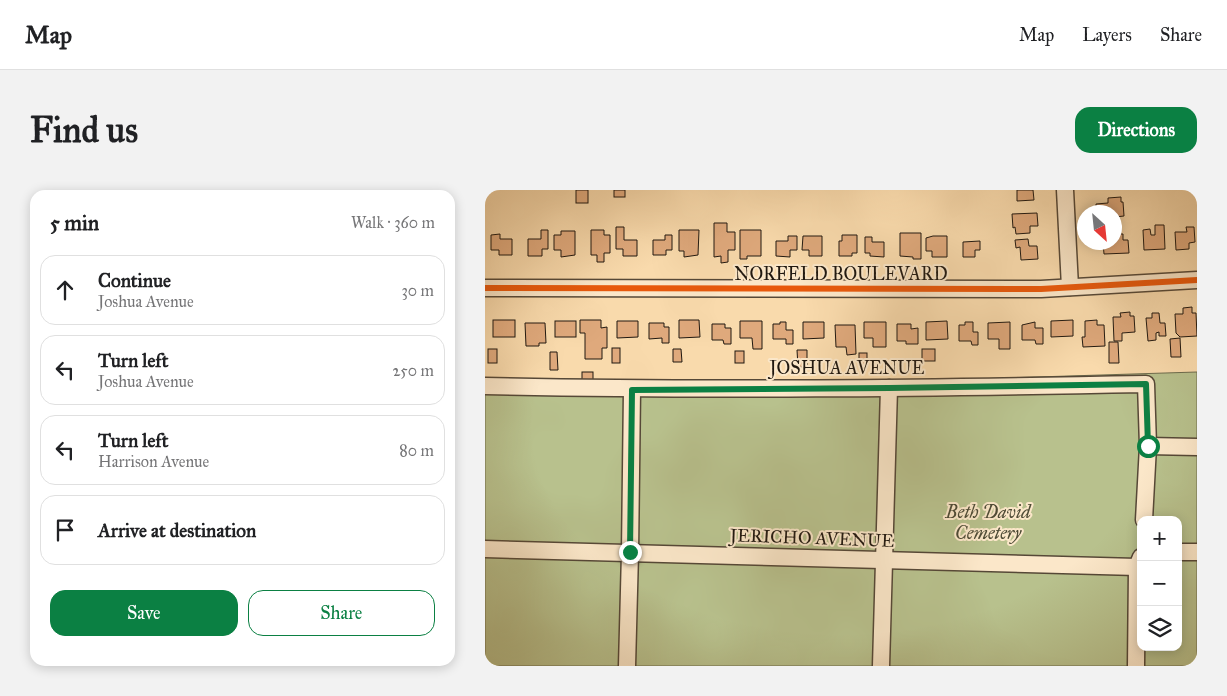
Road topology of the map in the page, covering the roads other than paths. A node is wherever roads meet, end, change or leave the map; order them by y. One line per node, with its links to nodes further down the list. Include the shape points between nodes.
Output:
1 (1065, 190): 3 (street)
2 (1197, 280): 3 (street, NORFELD BOULEVARD)
3 (1070, 286): 4 (street, NORFELD BOULEVARD, via 955,290)
4 (485, 288)
5 (485, 386): 7 (street, JOSHUA AVENUE)
6 (889, 388): 7 (street, JOSHUA AVENUE); 8 (street, JOSHUA AVENUE, via 1146,384); 15 (street)
7 (632, 390): 12 (street)
8 (1148, 446): 9 (street); 10 (street)
9 (1197, 447)
10 (1144, 516)
11 (485, 549): 12 (street, JERICHO AVENUE)
12 (630, 552): 15 (street, JERICHO AVENUE); 18 (street)
13 (1182, 552): 14 (street)
14 (1197, 552)
15 (883, 560): 16 (street, JERICHO AVENUE); 19 (street)
16 (1137, 562)
17 (1138, 606): 20 (street)
18 (627, 666)
19 (881, 666)
20 (1136, 666)

